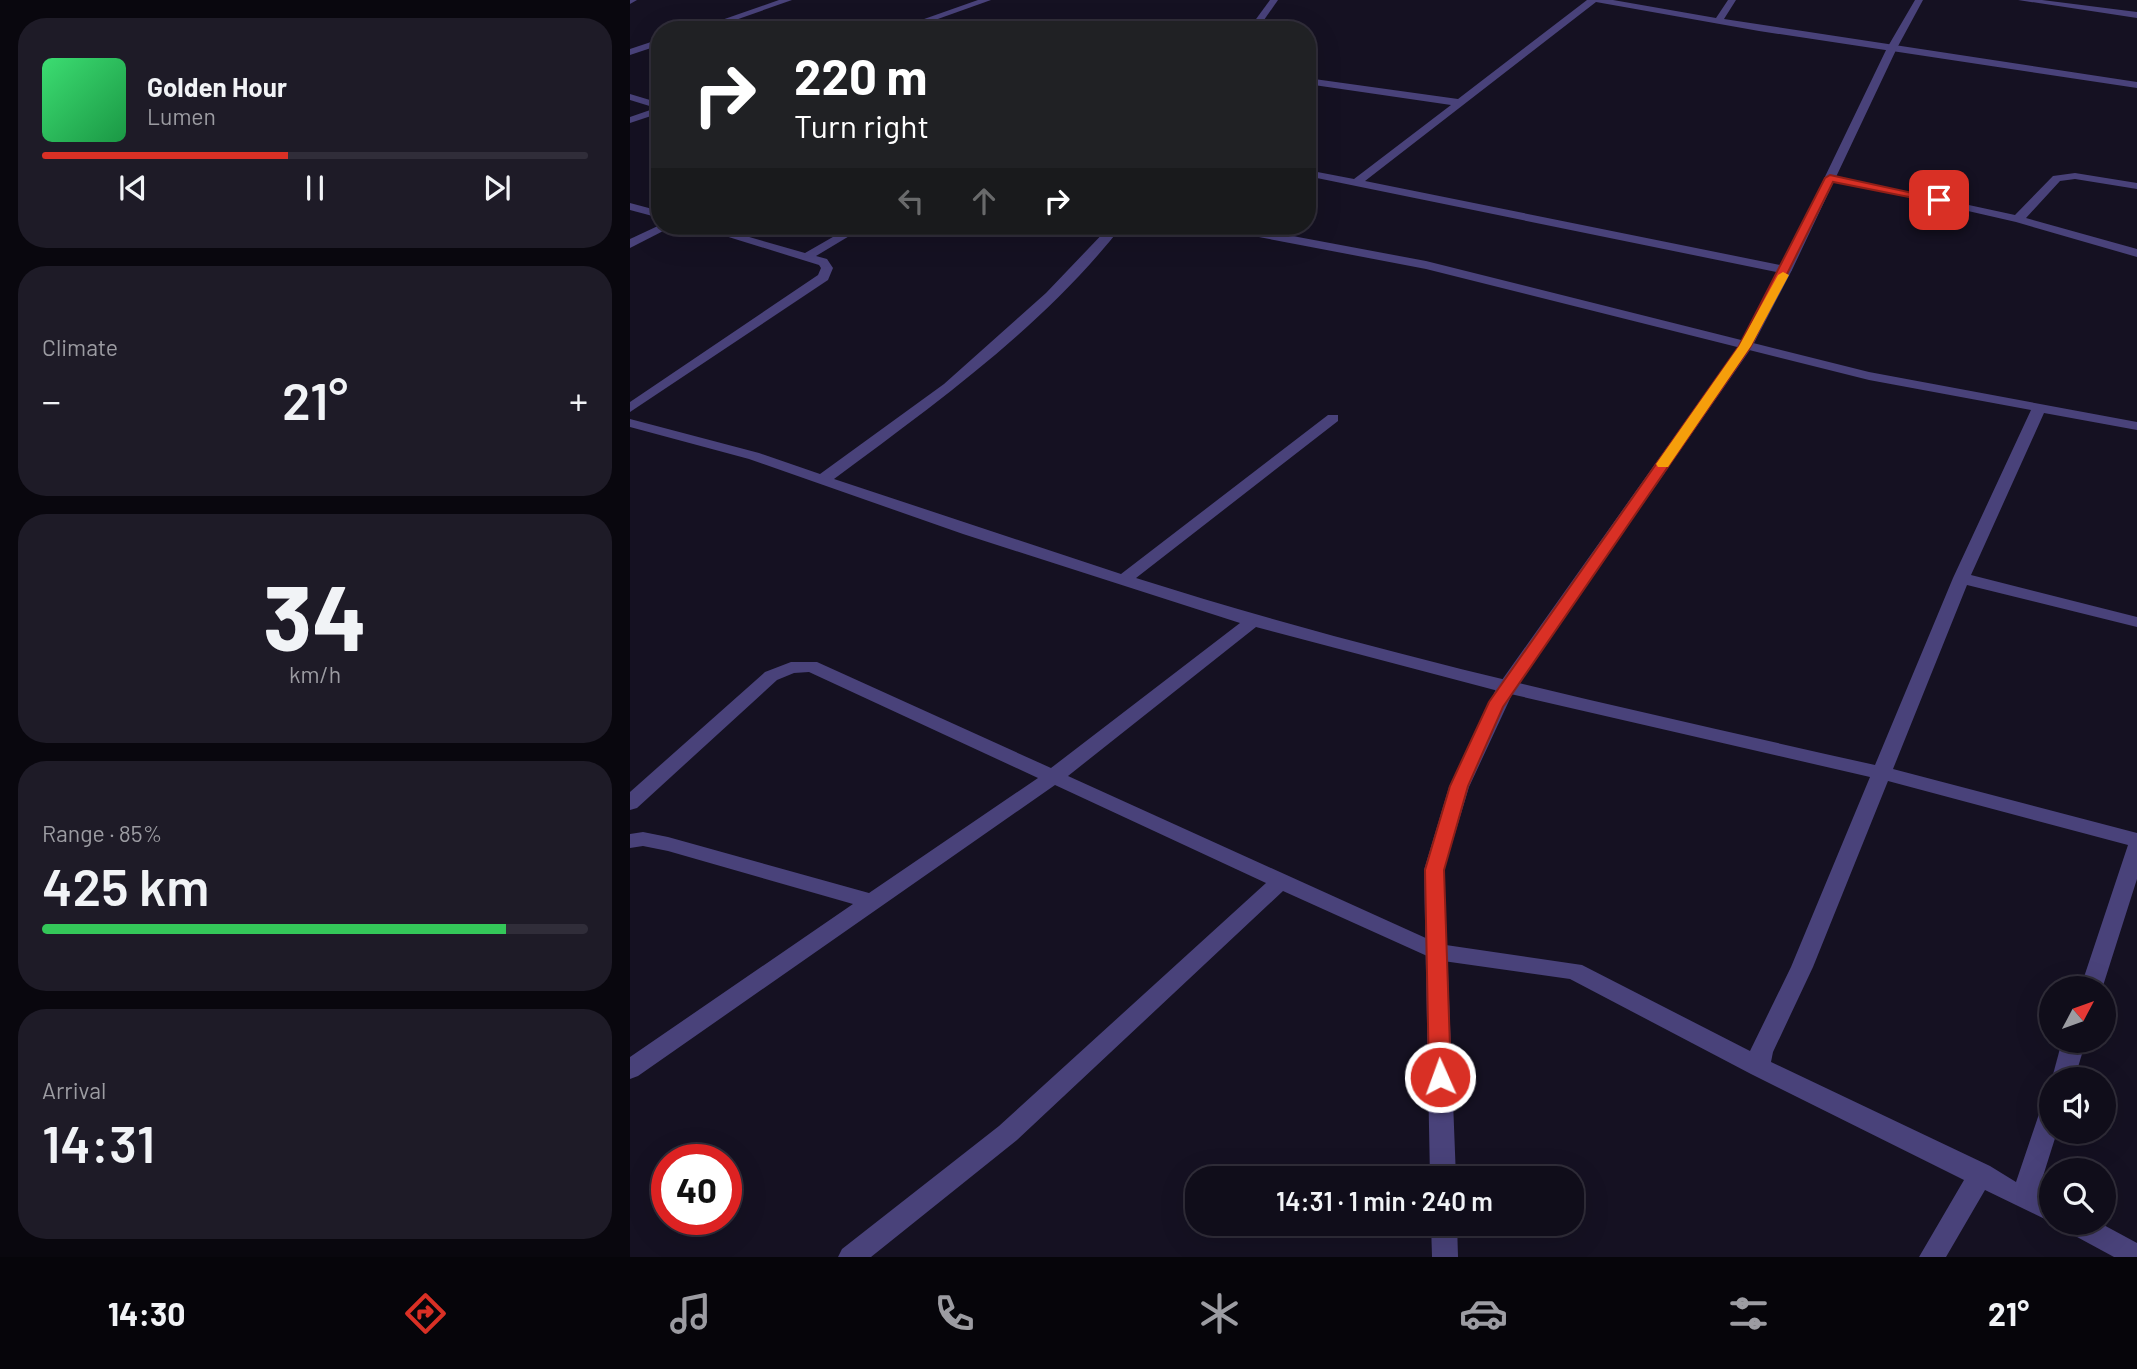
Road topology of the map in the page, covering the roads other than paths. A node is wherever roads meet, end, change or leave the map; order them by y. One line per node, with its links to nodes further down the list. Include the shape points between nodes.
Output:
1 (788, 0): 9 (street)
2 (987, 0): 10 (street)
3 (1274, 0): 11 (street)
4 (1595, 0): 12 (street); 19 (street)
5 (1732, 0): 12 (street)
6 (1919, 0): 14 (street)
7 (2022, 0): 8 (street)
8 (2137, 15)
9 (724, 21)
10 (924, 21)
11 (1259, 21)
12 (1718, 21): 14 (street)
13 (651, 45): 15 (street)
14 (1892, 48): 17 (street); 24 (street)
15 (630, 52)
16 (1316, 82): 19 (street)
17 (2137, 85)
18 (630, 97): 20 (street)
19 (1461, 103): 25 (street)
20 (651, 105)
21 (651, 112): 22 (street)
22 (634, 119)
23 (1316, 175): 25 (street)
24 (1830, 178): 29 (street); 38 (street)
25 (1357, 182): 38 (street)
26 (2137, 186): 29 (street, via 2075,176 2057,178)
27 (630, 206): 28 (street)
28 (651, 212)
29 (2018, 219): 36 (street)
30 (651, 234): 35 (street)
31 (732, 235): 37 (street)
32 (844, 235): 37 (street)
33 (1108, 235): 45 (street, via 1051,296 949,387)
34 (1269, 235): 39 (street, via 1426,265)
35 (630, 244)
36 (2137, 253)
37 (808, 256): 40 (street, via 823,262 827,268 824,277)
38 (1786, 270): 39 (street)
39 (1745, 346): 41 (street, via 1868,376); 50 (street)
40 (630, 408)
41 (2039, 408): 43 (street); 46 (street)
42 (1333, 418): 47 (street)
43 (2137, 426)
44 (635, 429): 45 (street, via 754,456)
45 (822, 480): 47 (street)
46 (1961, 578): 49 (street); 51 (street)
47 (1122, 581): 48 (street)
48 (1253, 621): 50 (street); 52 (street)
49 (2137, 622)
50 (1506, 687): 51 (street); 59 (street, via 1459,786 1434,870)
51 (1883, 773): 54 (street); 61 (street)
52 (1053, 777): 53 (street, via 811,666 771,676); 57 (street); 58 (street)
53 (630, 803)
54 (2137, 839)
55 (634, 844): 58 (street)
56 (2137, 847): 60 (street)
57 (1280, 882): 59 (street); 71 (street, via 1008,1133)
58 (870, 901): 62 (street)
59 (1436, 952): 61 (street, via 1574,971); 64 (street)
60 (2095, 976)
61 (1759, 1068): 65 (street)
62 (630, 1069)
63 (2041, 1144): 66 (street)
64 (1443, 1166)
65 (1981, 1174): 66 (street); 73 (street)
66 (2024, 1197): 67 (street)
67 (2039, 1205)
68 (2098, 1235): 70 (street)
69 (1444, 1236): 72 (street)
70 (2137, 1255)
71 (851, 1257)
72 (1445, 1257)
73 (1932, 1257)

